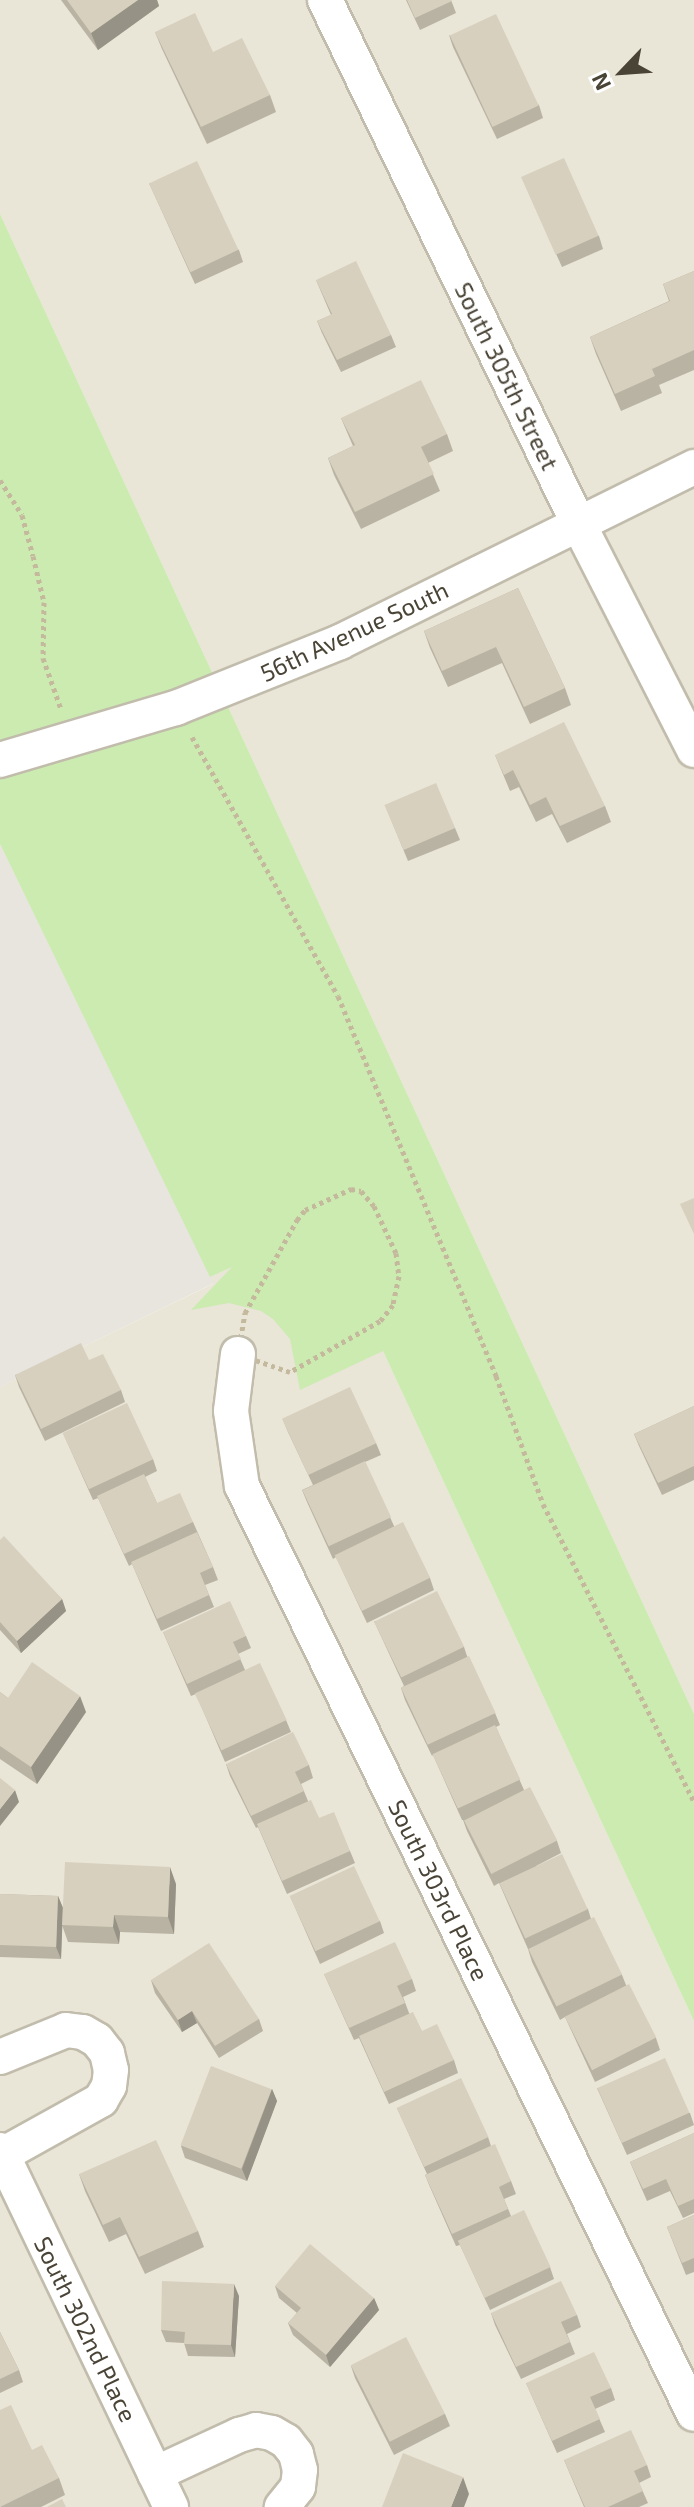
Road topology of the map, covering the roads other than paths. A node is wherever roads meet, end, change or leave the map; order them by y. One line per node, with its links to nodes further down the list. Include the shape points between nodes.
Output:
1 (325, 0): 3 (street, South 305th Street)
2 (694, 467): 3 (street, 56th Avenue South)
3 (578, 523): 4 (street, South 305th Street); 5 (street, 56th Avenue South, via 340,642 176,708)
4 (694, 750)
5 (0, 760)
6 (238, 1354): 9 (street, South 303rd Place, via 231,1411 242,1486)
7 (0, 2057): 8 (street, via 66,2030 97,2040 111,2070 109,2086 88,2111)
8 (1, 2153): 10 (street, South 302nd Place)
9 (694, 2414)
10 (155, 2474): 11 (street, South 302nd Place); 12 (street, via 239,2435 272,2433 296,2454 300,2470 298,2487)
11 (171, 2507)
12 (282, 2507)

